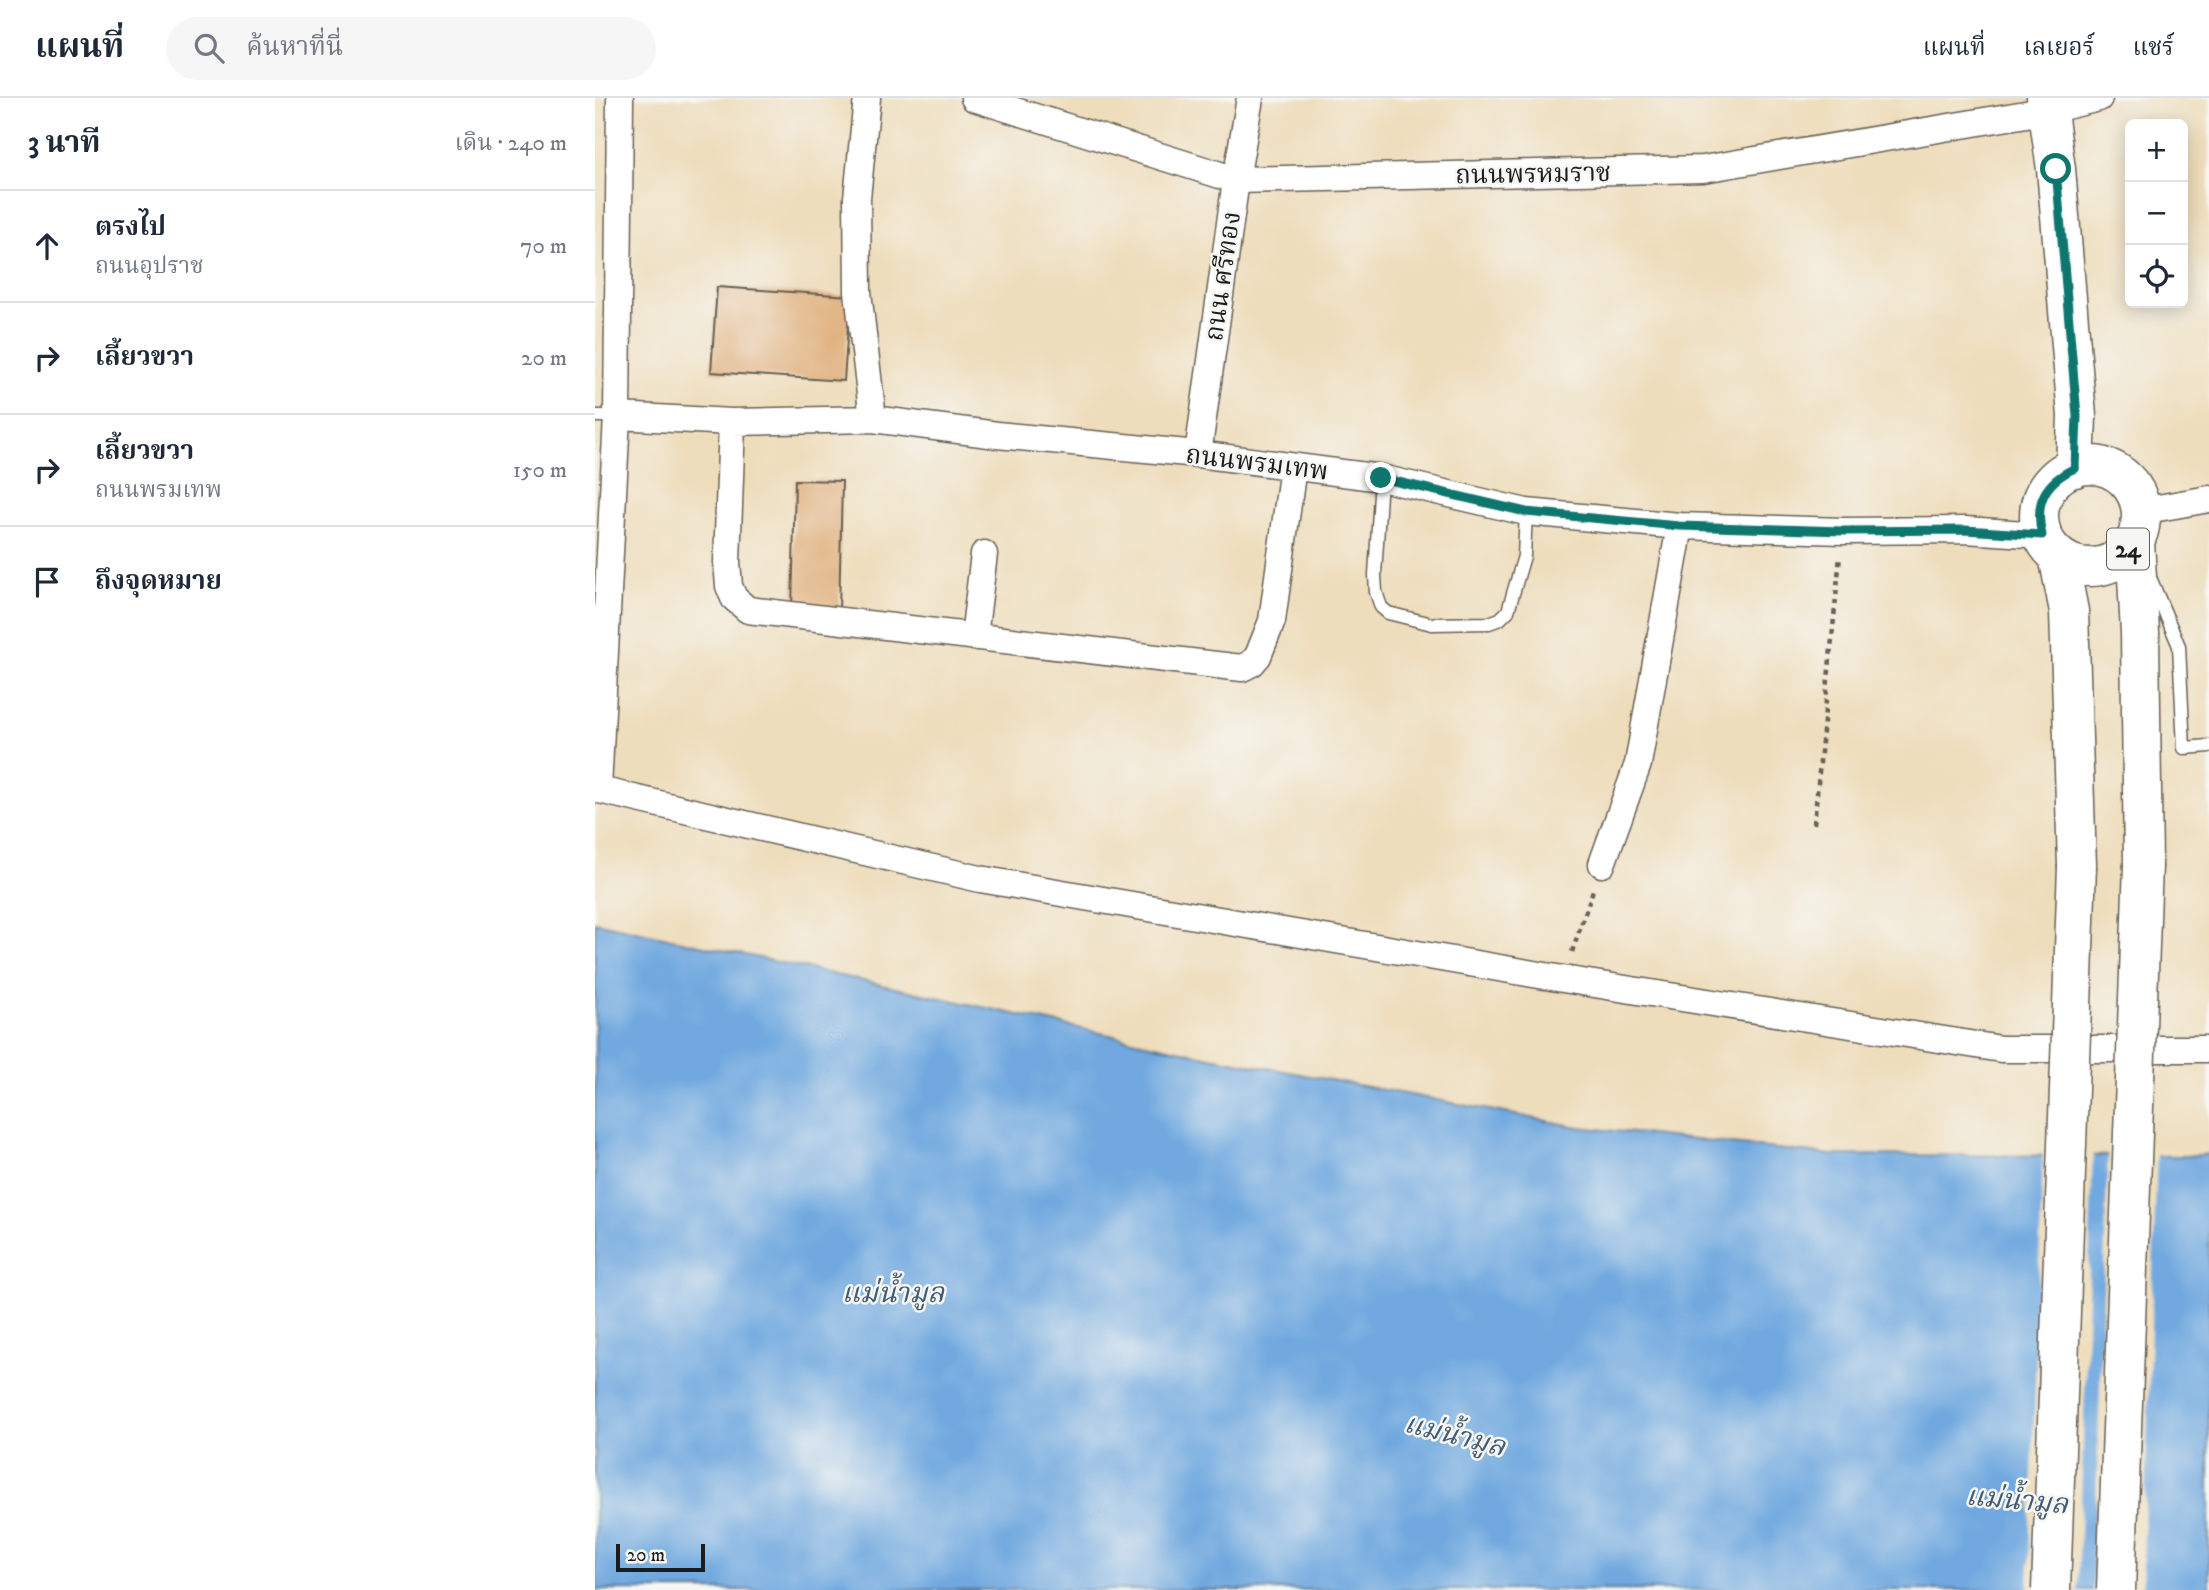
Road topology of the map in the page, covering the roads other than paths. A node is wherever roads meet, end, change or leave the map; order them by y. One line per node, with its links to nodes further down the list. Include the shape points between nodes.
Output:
1 (620, 98): 8 (street)
2 (867, 98): 9 (street, via 857,198 858,292)
3 (976, 98): 7 (street, ถนนพรหมราช)
4 (1250, 98): 7 (street, ถนน ศรีทอง)
5 (2099, 98): 6 (street, ถนนพรหมราช)
6 (2047, 104): 7 (street, ถนนพรหมราช, via 1703,169); 13 (main road, via 2077,416)
7 (1236, 180): 11 (street, ถนน ศรีทอง)
8 (606, 416): 10 (street, ถนนพรมเทพ); 23 (street)
9 (873, 419): 10 (street, ถนนพรมเทพ); 11 (street, ถนนพรมเทพ)
10 (732, 422): 21 (street, via 727,562 734,598 748,610)
11 (1198, 454): 12 (street, ถนนพรมเทพ)
12 (1293, 467): 14 (street, ถนนพรมเทพ); 21 (street, via 1272,621 1252,663 1242,668)
13 (2075, 468): 18 (main road, 24, via 2105,468 2130,484 2137,497); 19 (main road, via 2061,475 2044,495 2039,521)
14 (1381, 478): 16 (street, ถนนพรมเทพ); 16 (lane, via 1375,575 1381,607 1432,624 1489,624 1508,611 1524,556)
15 (2209, 499): 18 (street)
16 (1526, 512): 17 (street, ถนนพรมเทพ)
17 (1679, 526): 19 (street, ถนนพรมเทพ, via 1965,530); 24 (street, via 1638,764)
18 (2138, 526): 19 (main road, 24, via 2122,556 2107,564 2073,564); 22 (lane, via 2179,646 2184,748); 27 (main road, bridge, via 2143,865)
19 (2050, 546): 26 (main road, bridge, via 2069,611 2077,866)
20 (984, 554): 21 (street)
21 (975, 637)
22 (2209, 746)
23 (596, 789): 25 (street, via 980,879 1563,979 2001,1049)
24 (1602, 864)
25 (2209, 1049)
26 (2051, 1590)
27 (2116, 1590)

